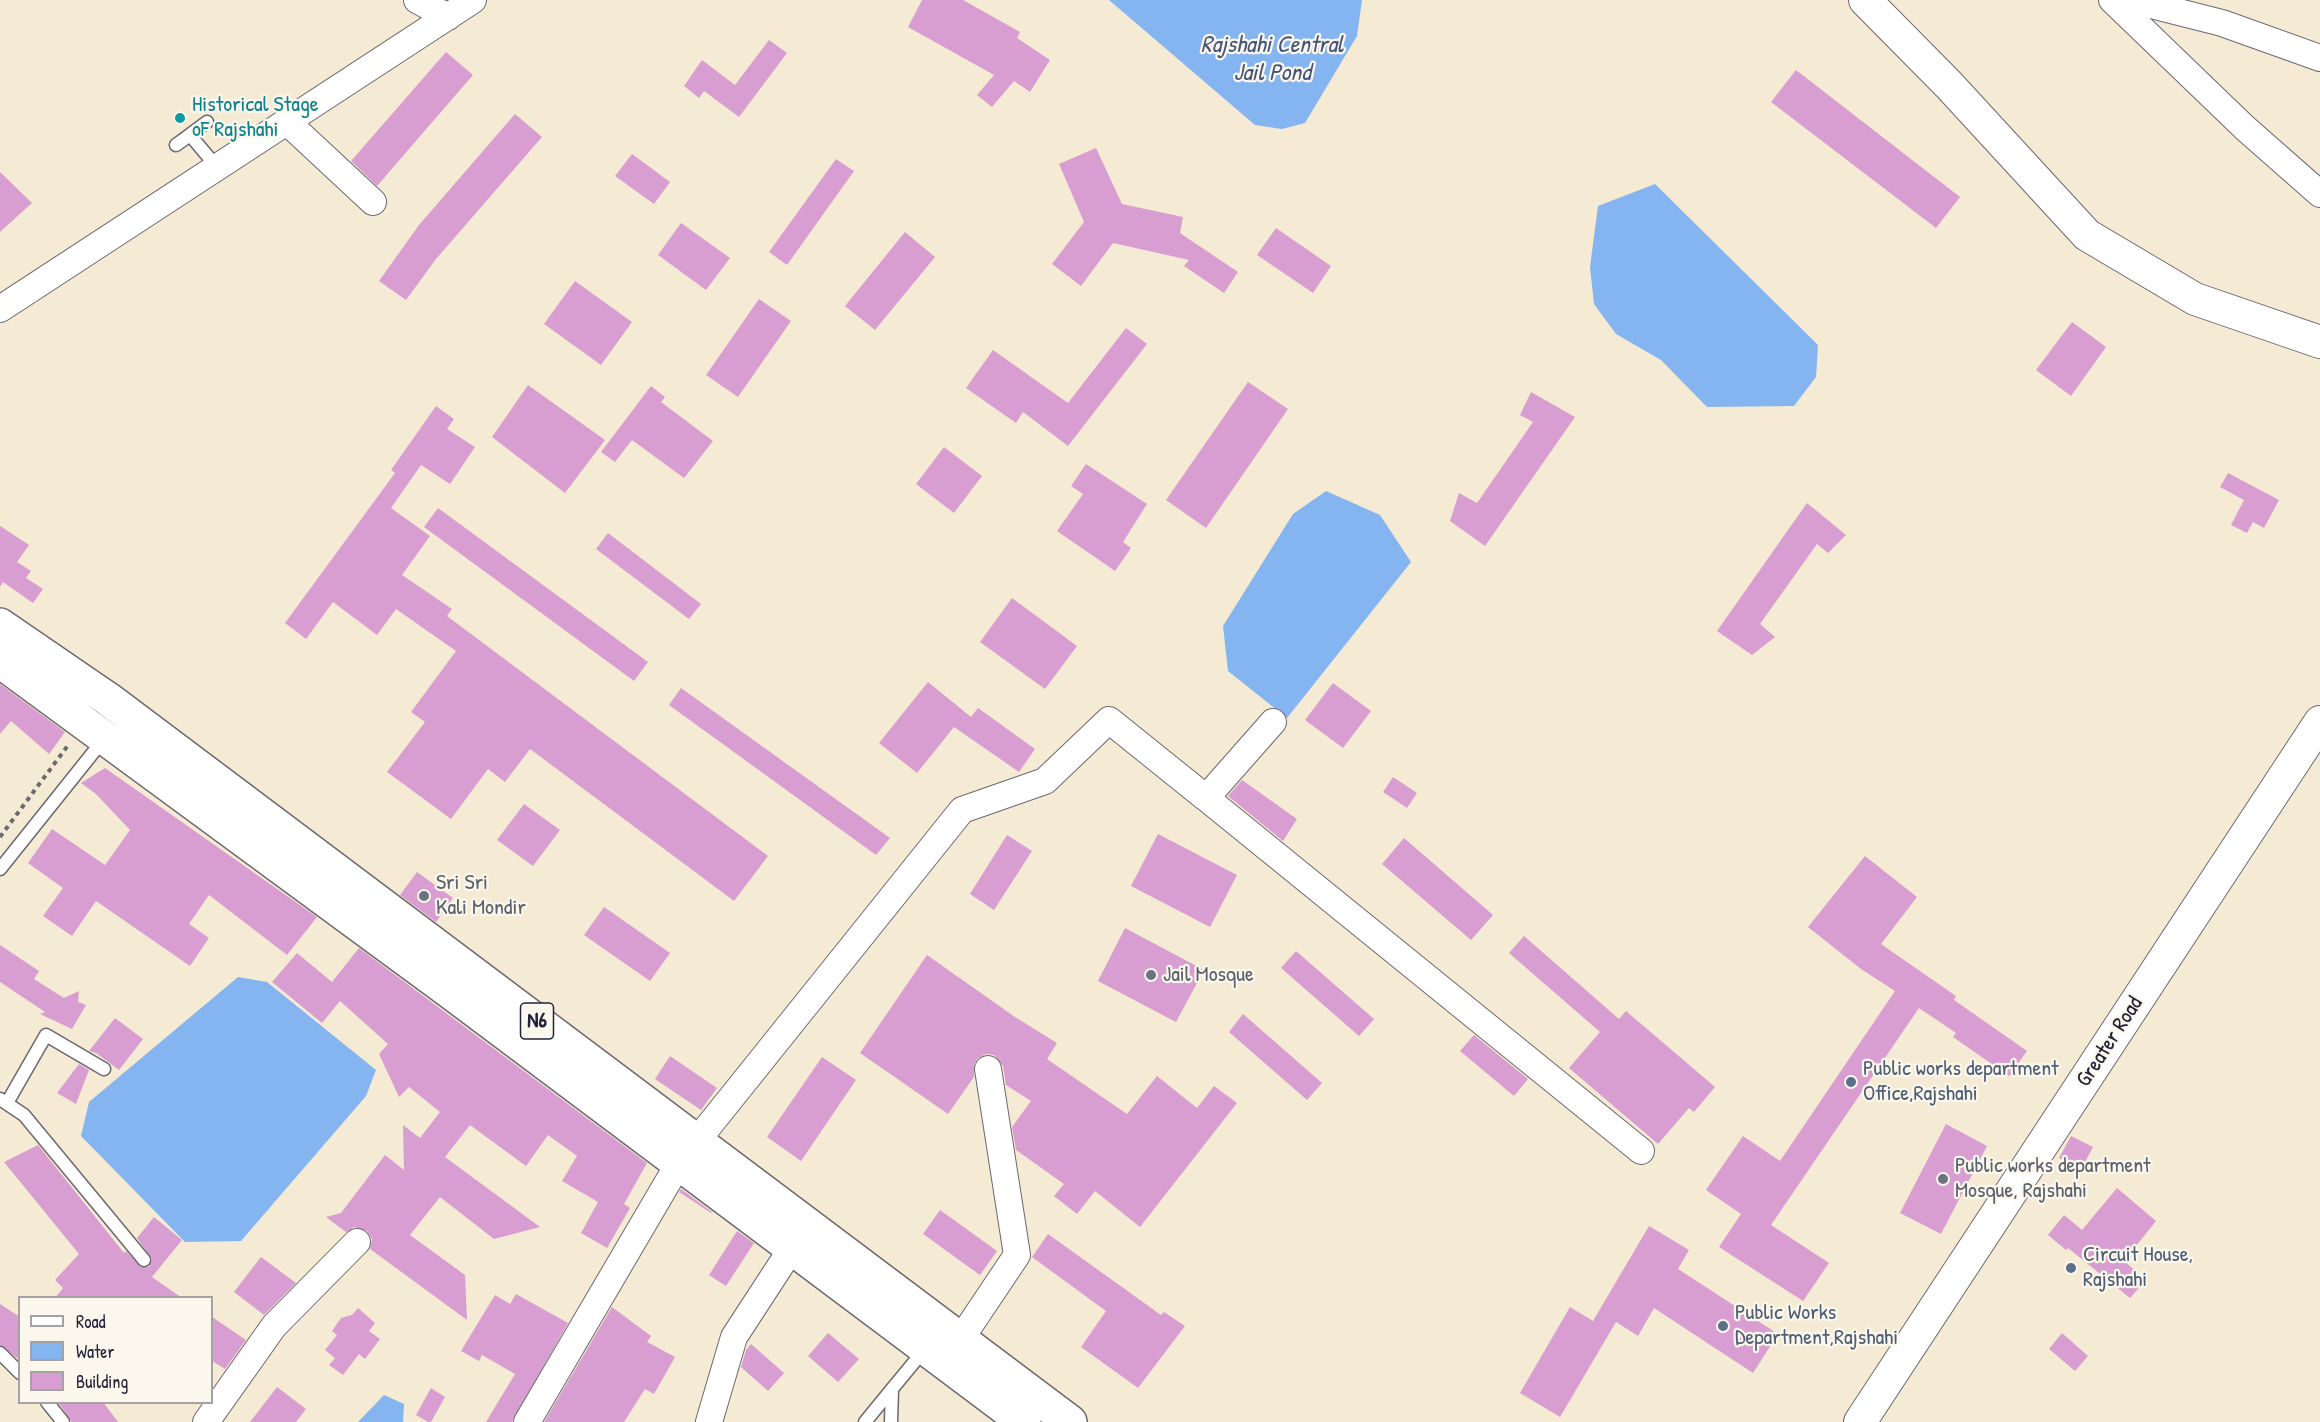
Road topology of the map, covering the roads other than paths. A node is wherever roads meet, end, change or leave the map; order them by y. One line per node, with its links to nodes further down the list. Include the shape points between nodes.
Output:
1 (417, 0): 6 (street)
2 (473, 0): 6 (street)
3 (1865, 0): 14 (street, via 2087,235 2195,299)
4 (2112, 0): 11 (street)
5 (2131, 0): 7 (street, via 2222,23)
6 (448, 17): 8 (street)
7 (2320, 58)
8 (286, 121): 10 (street); 12 (street)
9 (207, 122): 10 (lane, via 176,145 183,140 190,135 197,142)
10 (216, 166): 13 (street)
11 (2320, 194)
12 (373, 202)
13 (0, 309)
14 (2320, 342)
15 (0, 625): 26 (highway, N6, via 108,699)
16 (0, 661): 19 (highway, N6)
17 (1273, 722): 20 (street)
18 (2320, 722): 44 (street, Greater Road)
19 (94, 731): 21 (lane); 26 (highway, N6)
20 (1206, 798): 25 (street); 26 (street, via 1109,720 1045,781 963,810)
21 (0, 869)
22 (988, 1069): 30 (street, via 1017,1254)
23 (104, 1070): 24 (lane, via 46,1035)
24 (4, 1101): 29 (lane, via 24,1115)
25 (1641, 1151)
26 (688, 1152): 28 (highway, N6); 30 (highway, N6); 38 (street)
27 (357, 1242): 37 (street, via 274,1326)
28 (792, 1248): 31 (highway, N6); 39 (street, via 734,1337)
29 (144, 1260)
30 (960, 1340): 43 (highway, N6)
31 (925, 1349): 34 (lane); 42 (highway, N6)
32 (0, 1353): 33 (lane)
33 (18, 1371)
34 (892, 1389): 40 (lane); 41 (lane)
35 (49, 1404): 36 (lane)
36 (63, 1422)
37 (206, 1422)
38 (527, 1422)
39 (709, 1422)
40 (865, 1422)
41 (891, 1422)
42 (1024, 1422)
43 (1070, 1422)
44 (1860, 1422)

